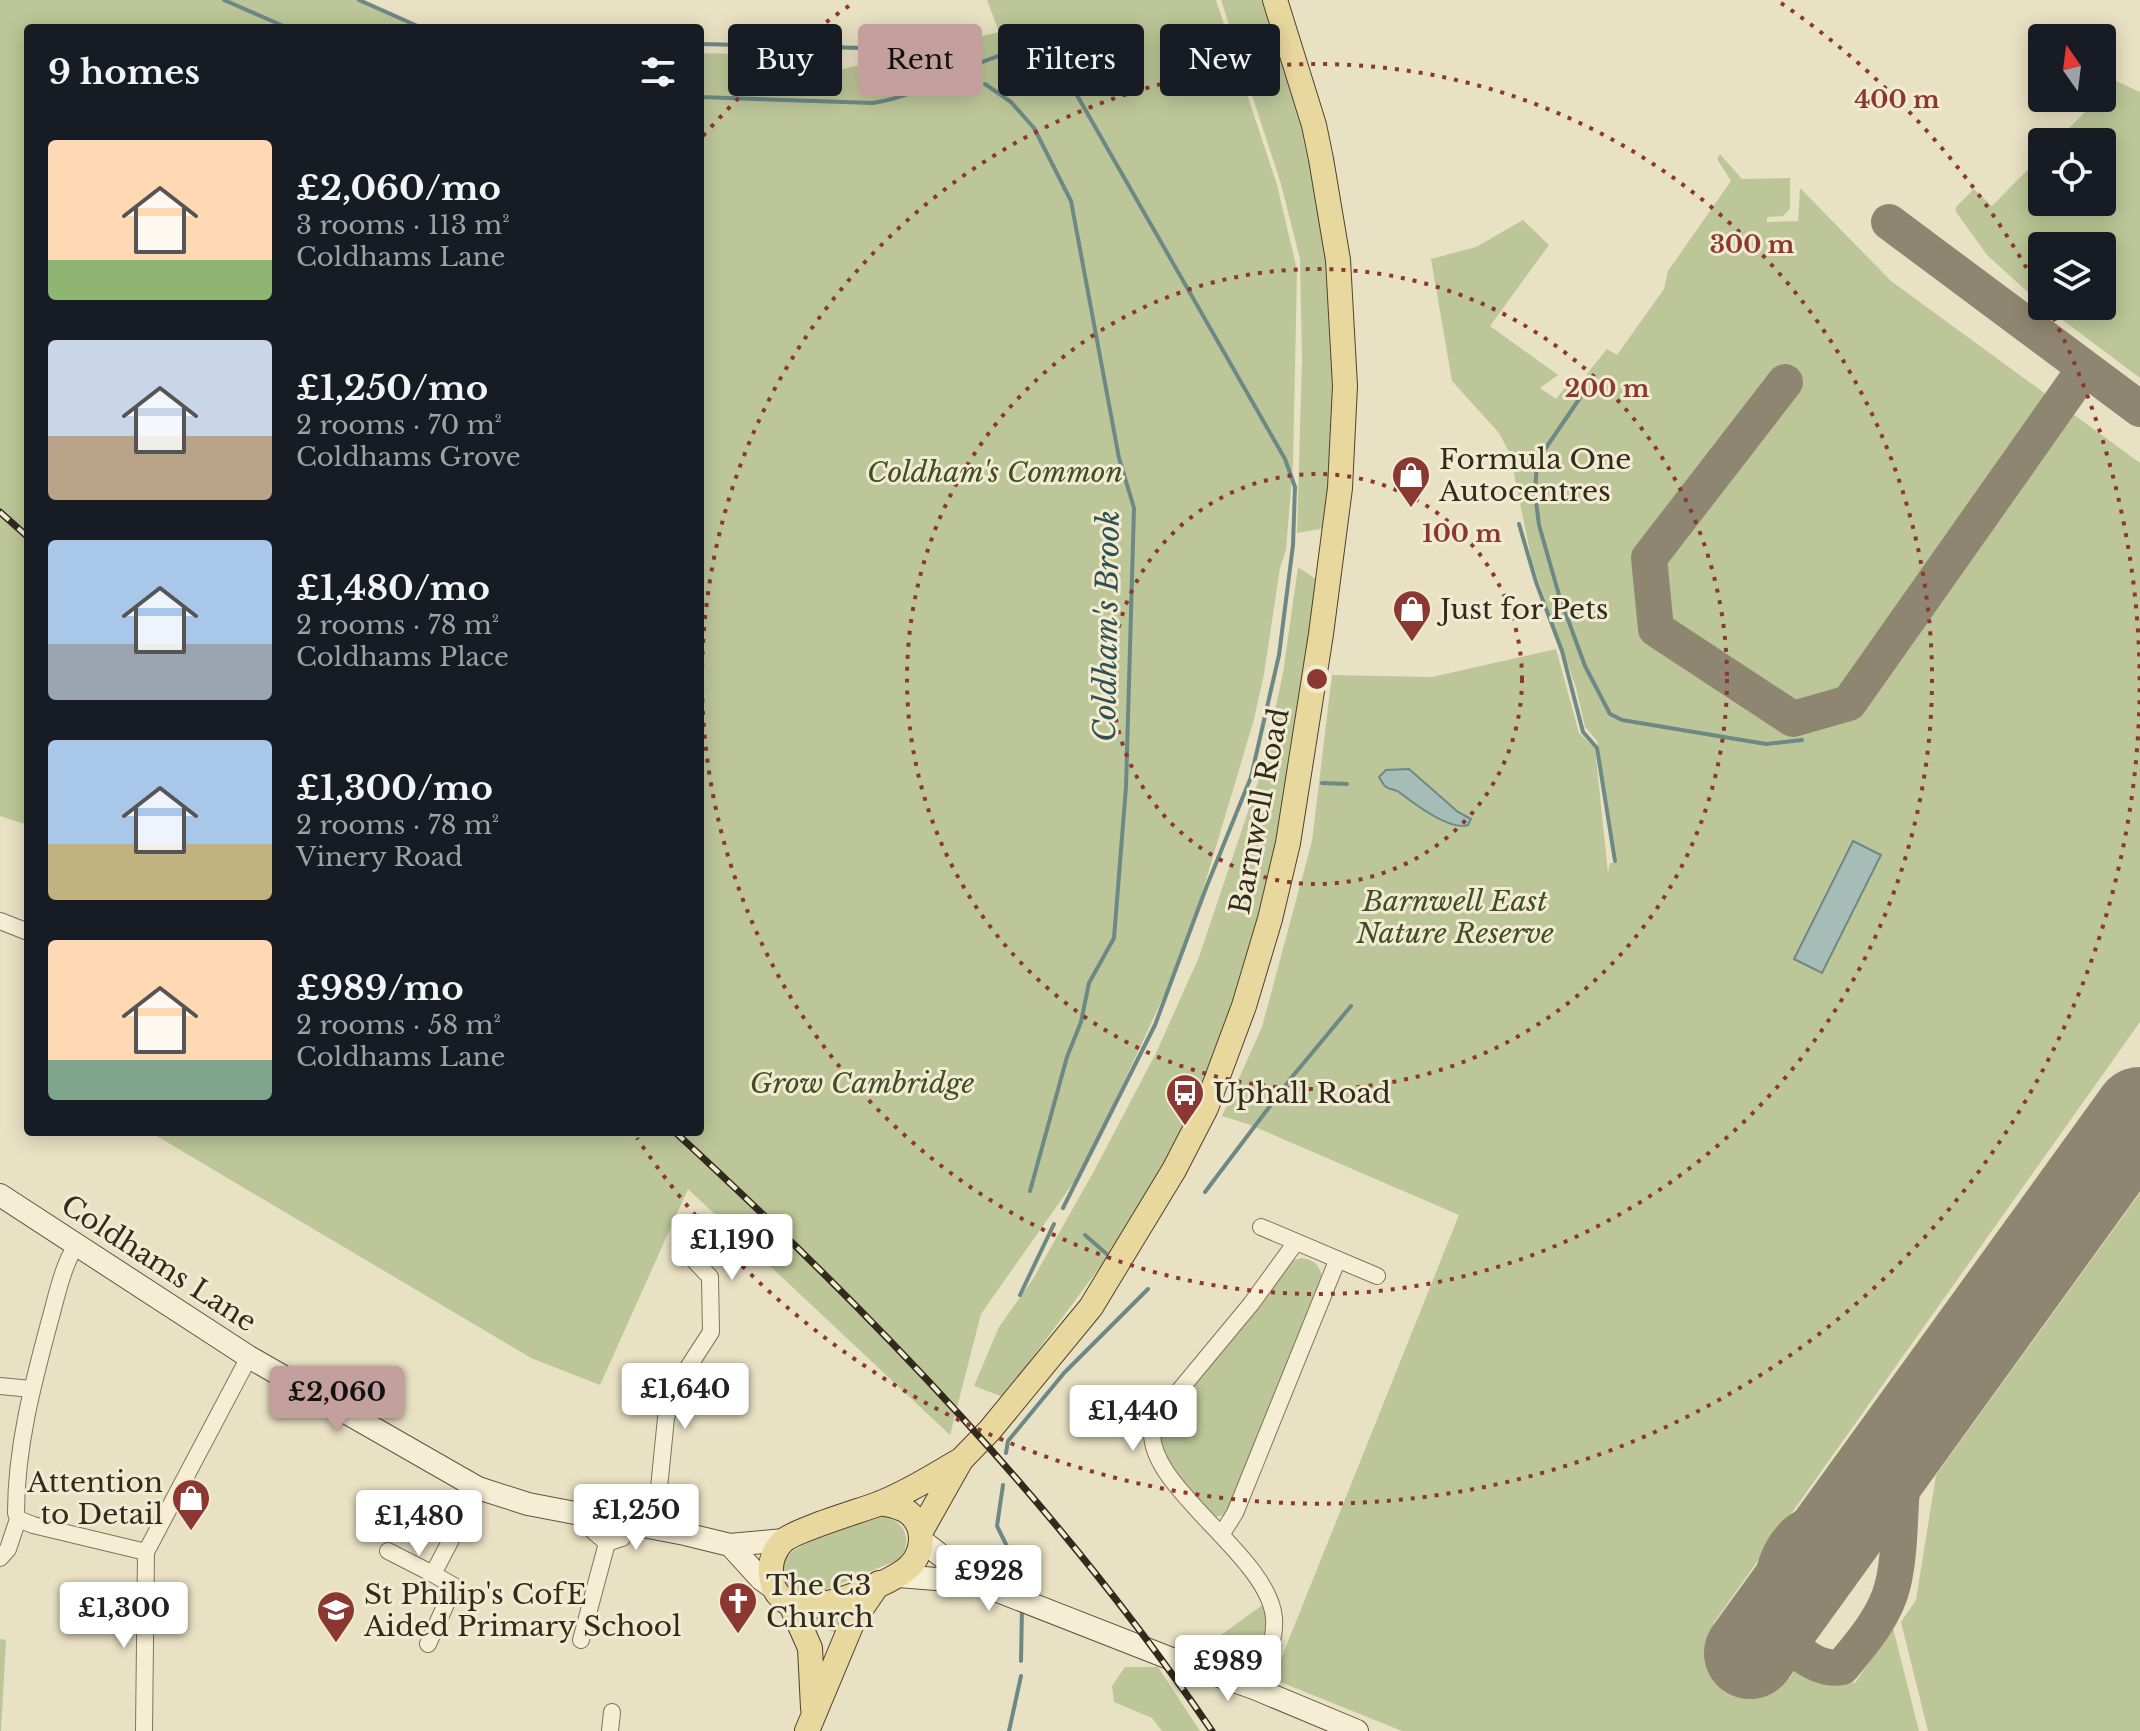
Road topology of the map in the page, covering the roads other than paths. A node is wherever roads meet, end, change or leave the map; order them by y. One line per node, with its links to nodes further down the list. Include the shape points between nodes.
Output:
1 (1275, 0): 14 (main road, Barnwell Road, via 1321,159 1338,260 1345,386 1340,488 1288,843 1244,1006 1206,1108 1174,1170 1091,1307)
2 (2, 927): 3 (street)
3 (24, 931)
4 (0, 1195): 7 (street, Coldhams Lane)
5 (1261, 1227): 6 (street)
6 (1296, 1242): 9 (street); 21 (street, via 1154,1421 1157,1459)
7 (76, 1245): 11 (street, Coldhams Lane); 13 (street)
8 (689, 1255): 20 (street, via 712,1283 711,1332 678,1383 666,1418)
9 (1337, 1261): 10 (street); 21 (street, via 1235,1513)
10 (1377, 1276)
11 (249, 1357): 15 (street, Coldhams Lane); 27 (street)
12 (0, 1386): 13 (street)
13 (31, 1389): 18 (street)
14 (961, 1460): 16 (main road, Barnwell Road); 22 (main road, Barnwell Road)
15 (478, 1488): 17 (street, Coldhams Lane); 29 (street)
16 (880, 1503): 22 (main road, via 908,1512); 23 (main road, Barnwell Road)
17 (595, 1516): 19 (street, Coldhams Lane); 24 (street, via 594,1532)
18 (18, 1519): 27 (street); 28 (street)
19 (627, 1522): 20 (street, Coldhams Lane); 24 (street, via 622,1538)
20 (655, 1528): 25 (street, Coldhams Lane)
21 (1221, 1535): 36 (street, via 1255,1575 1272,1608 1274,1635)
22 (921, 1536): 30 (main road, Barnwell Road, via 911,1565); 31 (street)
23 (784, 1540): 25 (street, Coldhams Lane); 32 (main road, via 770,1568)
24 (607, 1543): 34 (street)
25 (730, 1545): 32 (street)
26 (388, 1551): 29 (street)
27 (146, 1552): 39 (street)
28 (0, 1558)
29 (433, 1574): 35 (street, via 454,1586)
30 (888, 1580): 31 (street); 33 (main road, via 818,1606); 38 (main road, Barnwell Road, via 853,1621)
31 (975, 1582): 36 (street)
32 (772, 1587): 33 (main road)
33 (791, 1605): 38 (main road, via 810,1648)
34 (581, 1640)
35 (428, 1644)
36 (1254, 1688): 41 (street)
37 (612, 1712): 40 (street)
38 (810, 1723)
39 (144, 1731)
40 (610, 1731)
41 (1357, 1731)

